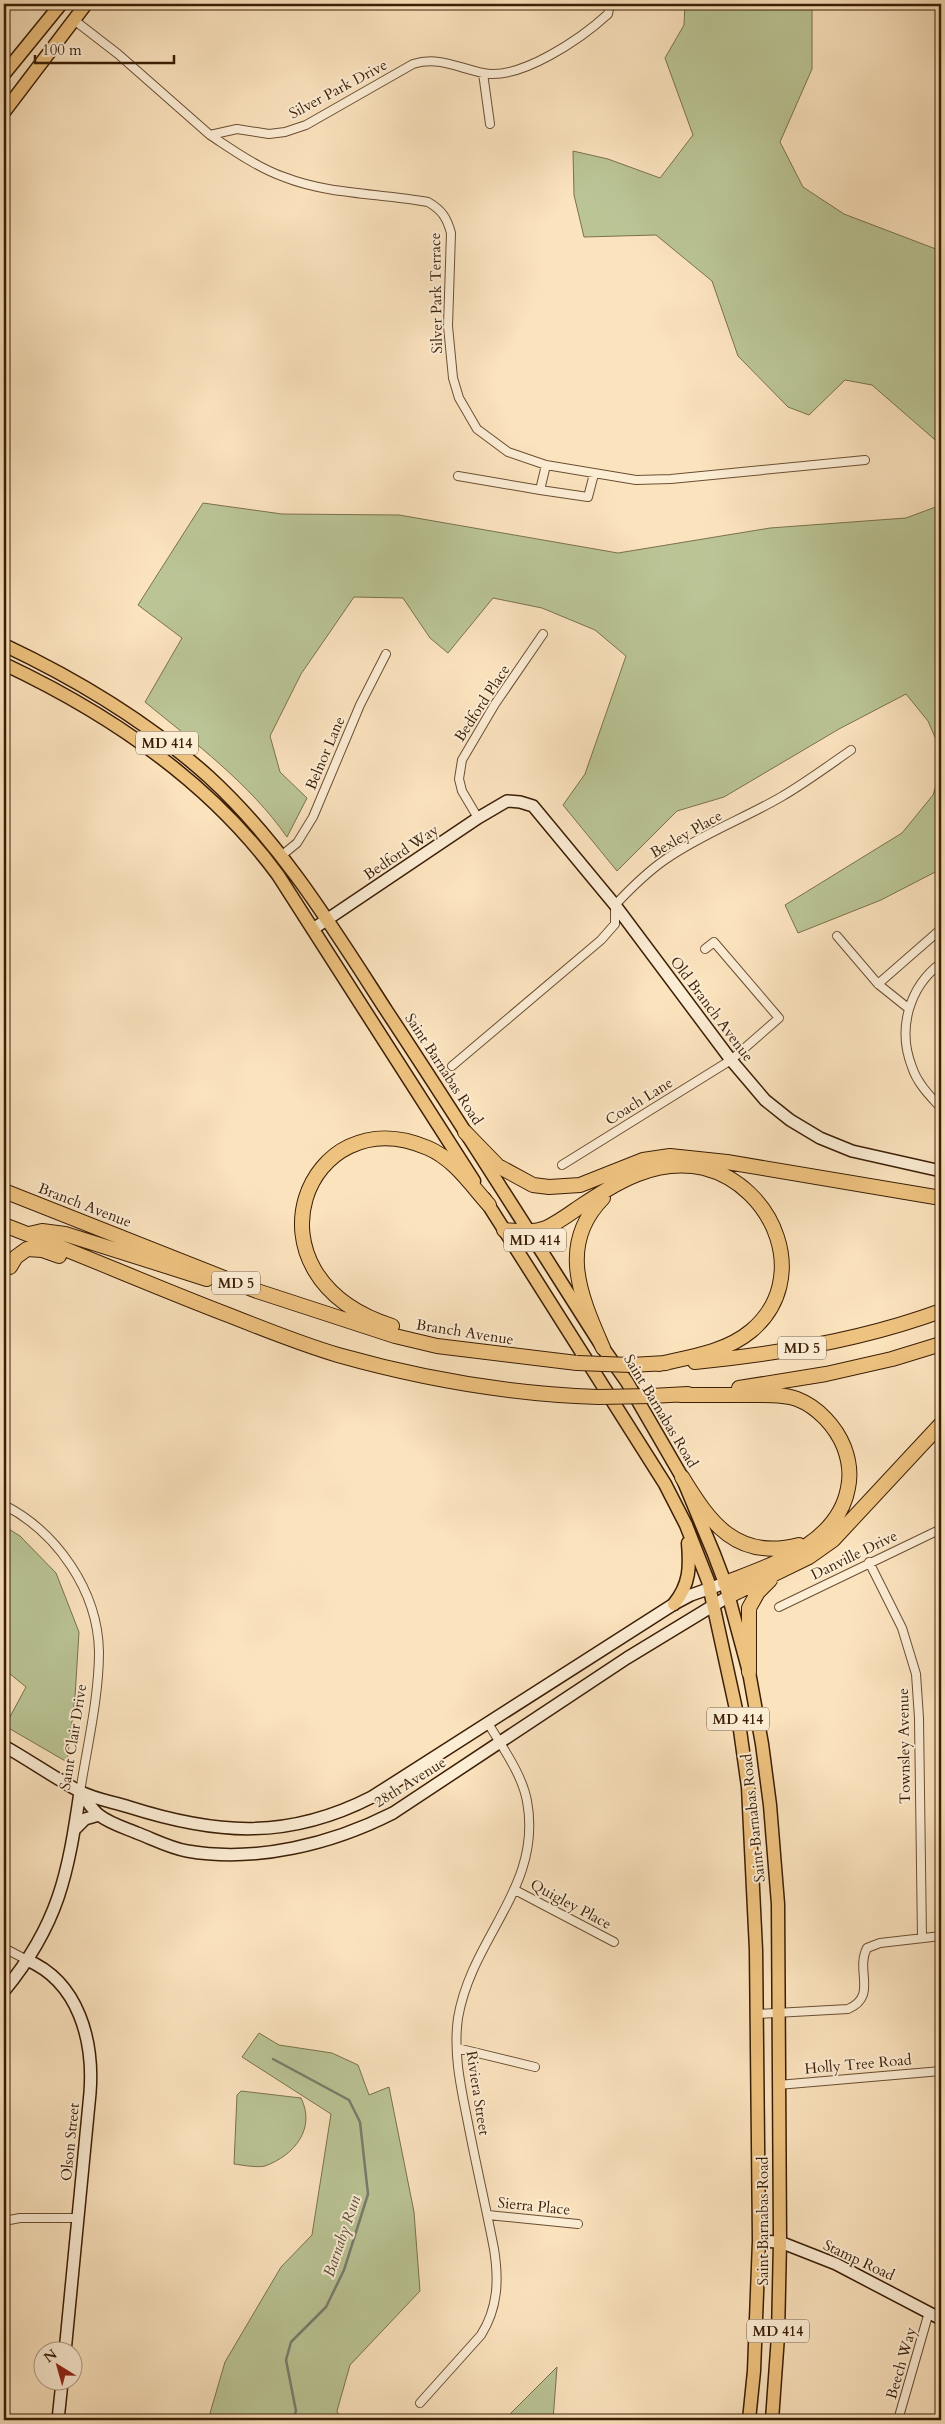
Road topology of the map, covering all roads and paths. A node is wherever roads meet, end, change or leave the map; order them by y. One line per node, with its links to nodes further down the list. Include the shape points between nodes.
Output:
1 (61, 4): 5 (main road)
2 (86, 4): 4 (main road)
3 (610, 4): 7 (street, Silver Park Drive, via 603,20 556,51 505,74)
4 (74, 20): 9 (main road); 11 (street)
5 (18, 56): 6 (main road); 8 (main road)
6 (4, 60)
7 (483, 73): 10 (street); 11 (street, Silver Park Drive, via 450,63 423,60 306,125 269,134 237,129)
8 (4, 74)
9 (4, 112)
10 (490, 124)
11 (210, 135): 13 (street, Silver Park Terrace, via 238,154 283,177 350,193 422,201 439,208 451,233 448,326 453,378 459,398 468,416 488,439 508,452)
12 (865, 460): 14 (street, Silver Park Terrace, via 671,479 636,480)
13 (546, 465): 14 (street, Silver Park Terrace); 16 (street)
14 (594, 474): 16 (street, via 588,497)
15 (458, 476): 16 (street)
16 (540, 490)
17 (543, 634): 23 (street, Bedford Place, via 495,704 462,760 459,779 462,791)
18 (4, 645): 24 (main road, Saint Barnabas Road / MD 414, via 92,690 182,754 230,798)
19 (386, 654): 24 (street, Belnor Lane, via 360,705 313,817 297,843)
20 (4, 664): 27 (main road, Saint Barnabas Road / MD 414, via 73,698 168,764 252,842)
21 (851, 750): 25 (street, Bexley Place, via 782,796 666,859)
22 (507, 801): 23 (street, Bedford Way); 25 (street, Old Branch Avenue, via 533,806)
23 (478, 818): 26 (street, Bedford Way)
24 (281, 856): 26 (main road, Saint Barnabas Road / MD 414)
25 (615, 905): 34 (street, Old Branch Avenue); 35 (street, via 615,924 601,940)
26 (328, 919): 27 (street, Bedford Way); 37 (main road, Saint Barnabas Road / MD 414)
27 (313, 929): 43 (main road, Saint Barnabas Road / MD 414)
28 (941, 929): 32 (street)
29 (837, 936): 32 (street)
30 (705, 949): 34 (street, Coach Lane, via 714,942 779,1018)
31 (941, 963): 33 (street, via 928,975)
32 (878, 984): 33 (street)
33 (908, 1008): 36 (street, via 905,1028 911,1067)
34 (731, 1060): 38 (street, Coach Lane); 39 (street, Old Branch Avenue, via 765,1100 820,1138 852,1150)
35 (452, 1066)
36 (941, 1108)
37 (466, 1132): 42 (highway, via 498,1166 533,1185 580,1185 644,1160 670,1156 727,1162); 46 (main road, Saint Barnabas Road / MD 414)
38 (562, 1164)
39 (941, 1171)
40 (622, 1181): 46 (highway, via 545,1228); 53 (highway, via 594,1206 583,1227 577,1250 579,1288); 55 (highway, via 638,1172 659,1167 704,1168 725,1177 761,1207 774,1226 781,1246 778,1292 766,1315 751,1331 716,1350)
41 (4, 1191): 50 (highway, Branch Avenue / MD 5)
42 (941, 1198)
43 (489, 1205): 45 (main road, Saint Barnabas Road / MD 414); 54 (highway, via 451,1162 429,1148 398,1139 376,1140 345,1150 319,1172 303,1203 301,1216 308,1259 334,1294 380,1322 458,1342)
44 (4, 1225): 47 (highway, MD 5)
45 (504, 1230): 46 (highway); 60 (main road, Saint Barnabas Road / MD 414, via 652,1463)
46 (529, 1231): 53 (main road, Saint Barnabas Road / MD 414)
47 (28, 1234): 49 (highway, MD 5); 50 (highway, via 42,1231 65,1234 187,1274)
48 (10, 1267): 49 (highway, via 16,1257 27,1249 42,1250)
49 (142, 1280): 56 (highway, MD 5, bridge, via 292,1340 426,1377 543,1395)
50 (257, 1291): 54 (highway, Branch Avenue / MD 5, via 395,1336)
51 (941, 1311): 55 (highway, Branch Avenue / MD 5, via 827,1343 766,1355)
52 (941, 1344): 56 (highway, MD 5, via 892,1359 792,1381)
53 (603, 1348): 58 (main road, Saint Barnabas Road / MD 414, via 627,1382)
54 (476, 1351): 55 (highway, Branch Avenue / MD 5, bridge, via 577,1363)
55 (659, 1364)
56 (680, 1395): 62 (highway, via 797,1398 828,1421 848,1457 850,1480 846,1502 837,1518)
57 (941, 1424): 64 (highway, via 833,1540)
58 (682, 1477): 62 (highway, via 713,1522 735,1540 765,1549 797,1546); 66 (main road, Saint Barnabas Road / MD 414)
59 (4, 1505): 74 (street, Saint Clair Drive, via 37,1526 53,1542 74,1570 92,1611 99,1650)
60 (686, 1525): 65 (main road, Saint Barnabas Road / MD 414); 67 (main road, via 690,1567 687,1584)
61 (941, 1529): 63 (street, Danville Drive)
62 (818, 1538): 66 (highway)
63 (869, 1562): 69 (street, Danville Drive); 79 (street, Townsley Avenue, via 902,1628 916,1674)
64 (778, 1572): 66 (highway); 70 (highway, via 758,1592 749,1608)
65 (710, 1588): 66 (street, 28th Avenue); 67 (street, 28th Avenue); 68 (main road, Saint Barnabas Road / MD 414)
66 (727, 1589): 68 (street, 28th Avenue); 70 (main road, Saint Barnabas Road / MD 414)
67 (674, 1604): 71 (street, 28th Avenue)
68 (714, 1604): 72 (street, 28th Avenue, via 626,1658); 85 (main road, Saint Barnabas Road / MD 414, via 739,1723 748,1787)
69 (780, 1607)
70 (748, 1672): 84 (main road, Saint Barnabas Road / MD 414, via 770,1805 778,1904)
71 (488, 1723): 72 (street, Riviera Street); 74 (street, 28th Avenue, via 372,1797 345,1811 288,1827 238,1829 199,1826)
72 (500, 1743): 75 (street, 28th Avenue, via 384,1818 329,1839 281,1850 238,1854 186,1850 154,1840); 77 (street, Riviera Street, via 527,1800 529,1849)
73 (4, 1746): 74 (street, 28th Avenue)
74 (80, 1792): 75 (street, 28th Avenue); 76 (street, Saint Clair Drive)
75 (99, 1815): 76 (street, via 84,1819)
76 (74, 1829): 82 (street, Saint Clair Drive, via 63,1888 51,1918)
77 (515, 1890): 80 (street, Quigley Place); 86 (street, Riviera Street, via 471,1970 458,2019)
78 (941, 1936): 79 (street)
79 (922, 1938): 84 (street, via 866,1948 863,1958 864,1994 856,2006)
80 (614, 1942)
81 (4, 1948): 82 (street)
82 (26, 1960): 83 (street, Saint Clair Drive); 91 (street, Olson Street, via 60,1982 72,1999 90,2045 92,2071)
83 (4, 1991)
84 (778, 2013): 85 (street); 89 (main road, Saint Barnabas Road / MD 414)
85 (756, 2014): 94 (main road, Saint Barnabas Road / MD 414)
86 (456, 2048): 87 (street); 90 (street, Riviera Street, via 460,2085)
87 (535, 2067)
88 (941, 2070): 89 (street, Holly Tree Road)
89 (778, 2085): 95 (main road, Saint Barnabas Road / MD 414)
90 (488, 2215): 93 (street, Sierra Place); 100 (street, Riviera Street, via 498,2276 489,2323)
91 (77, 2218): 92 (street); 98 (street, Olson Street)
92 (4, 2221)
93 (578, 2224)
94 (759, 2241): 95 (street, Stamp Road); 102 (main road, Saint Barnabas Road / MD 414)
95 (780, 2242): 96 (street, Stamp Road, via 836,2264); 103 (main road, Saint Barnabas Road / MD 414)
96 (929, 2312): 97 (street, Stamp Road); 104 (street, Beech Way)
97 (941, 2319)
98 (66, 2342)
99 (61, 2392): 101 (street)
100 (420, 2403)
101 (58, 2420)
102 (749, 2420)
103 (772, 2420)
104 (898, 2420)

